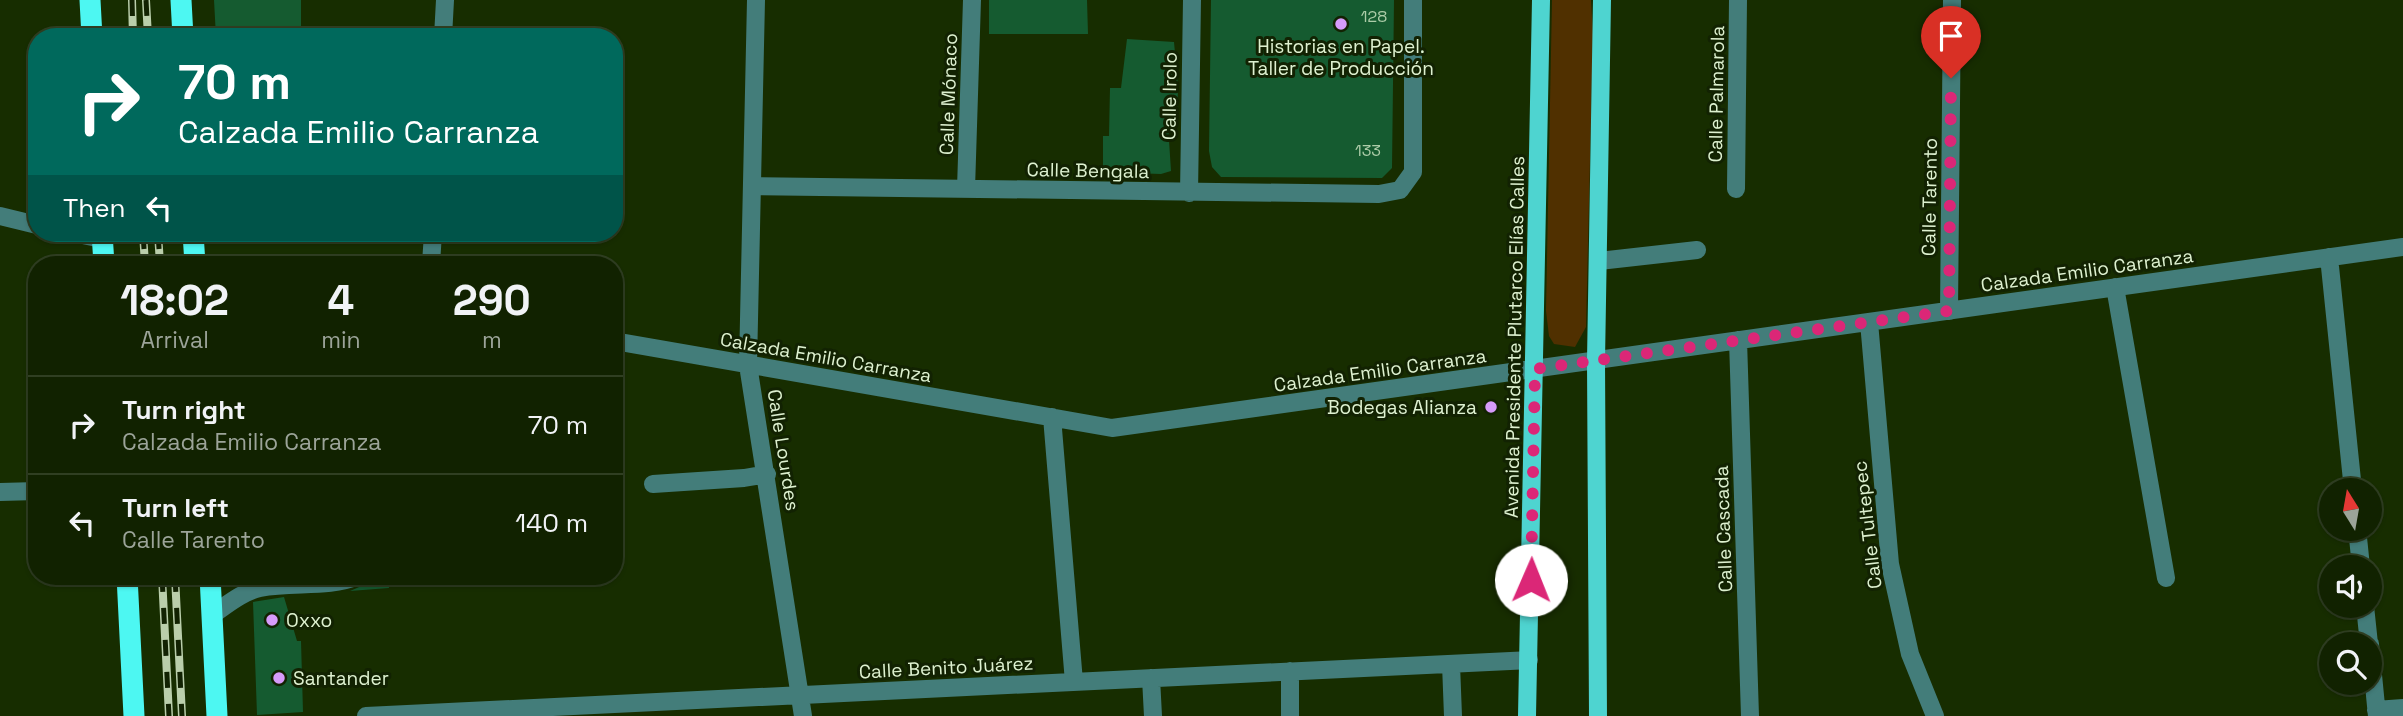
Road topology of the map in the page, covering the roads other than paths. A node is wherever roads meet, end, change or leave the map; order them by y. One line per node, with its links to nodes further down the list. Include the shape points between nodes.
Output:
1 (90, 0): 12 (highway)
2 (181, 0): 13 (highway)
3 (445, 0): 14 (street)
4 (755, 0): 15 (street, Calle Lourdes)
5 (972, 0): 17 (street, Calle Mónaco)
6 (1192, 0): 18 (street, Calle Irolo)
7 (1413, 0): 18 (street, Calle Bengala, via 1412,172 1400,190 1379,194)
8 (1541, 0): 32 (main road, Avenida Presidente Plutarco Elías Calles)
9 (1602, 0): 24 (main road)
10 (1738, 0): 16 (street, Calle Palmarola)
11 (1952, 0): 26 (street, Calle Tarento)
12 (92, 28)
13 (183, 28)
14 (443, 28)
15 (752, 186): 17 (street, Calle Bengala); 31 (street, Calle Lourdes)
16 (1736, 189)
17 (966, 190): 18 (street, Calle Bengala)
18 (1189, 193)
19 (0, 216): 20 (street)
20 (28, 223)
21 (2403, 247): 23 (street, Calzada Emilio Carranza)
22 (1697, 250): 24 (street)
23 (2329, 257): 25 (street, Calzada Emilio Carranza); 35 (street)
24 (1599, 261): 30 (main road)
25 (2115, 287): 26 (street, Calzada Emilio Carranza); 39 (street)
26 (1949, 311): 27 (street, Calzada Emilio Carranza)
27 (1868, 322): 28 (street, Calzada Emilio Carranza); 64 (street, Calle Tultepec, via 1890,564 1910,654)
28 (1738, 340): 30 (street, Calzada Emilio Carranza); 63 (street, Calle Cascada)
29 (623, 343): 31 (street, Calzada Emilio Carranza)
30 (1596, 361): 32 (street, Calzada Emilio Carranza); 62 (main road)
31 (748, 365): 33 (street, Calzada Emilio Carranza); 34 (street, Calle Lourdes)
32 (1535, 369): 33 (street, Calzada Emilio Carranza, via 1112,428); 44 (main road, Avenida Presidente Plutarco Elías Calles)
33 (1052, 417): 48 (street)
34 (767, 474): 36 (street); 49 (street, Calle Lourdes)
35 (2352, 478)
36 (653, 484)
37 (28, 491): 38 (street)
38 (0, 492)
39 (2166, 578)
40 (127, 585): 54 (highway)
41 (210, 585): 43 (highway)
42 (302, 585): 43 (street, via 245,593)
43 (212, 615): 55 (highway)
44 (1529, 660): 45 (street, Calle Benito Juárez); 61 (main road, Avenida Presidente Plutarco Elías Calles)
45 (1451, 664): 46 (street, Calle Benito Juárez); 60 (street)
46 (1290, 671): 47 (street, Calle Benito Juárez); 59 (street)
47 (1151, 678): 48 (street, Calle Benito Juárez); 58 (street)
48 (1074, 682): 49 (street, Calle Benito Juárez)
49 (800, 695): 52 (street, Calle Benito Juárez); 57 (street, Calle Lourdes)
50 (2375, 695): 53 (street)
51 (2403, 708): 53 (street)
52 (622, 710): 56 (street, Calle Benito Juárez)
53 (2377, 713)
54 (134, 716)
55 (217, 716)
56 (366, 716)
57 (803, 716)
58 (1153, 716)
59 (1290, 716)
60 (1453, 716)
61 (1527, 716)
62 (1598, 716)
63 (1750, 716)
64 (1935, 716)

